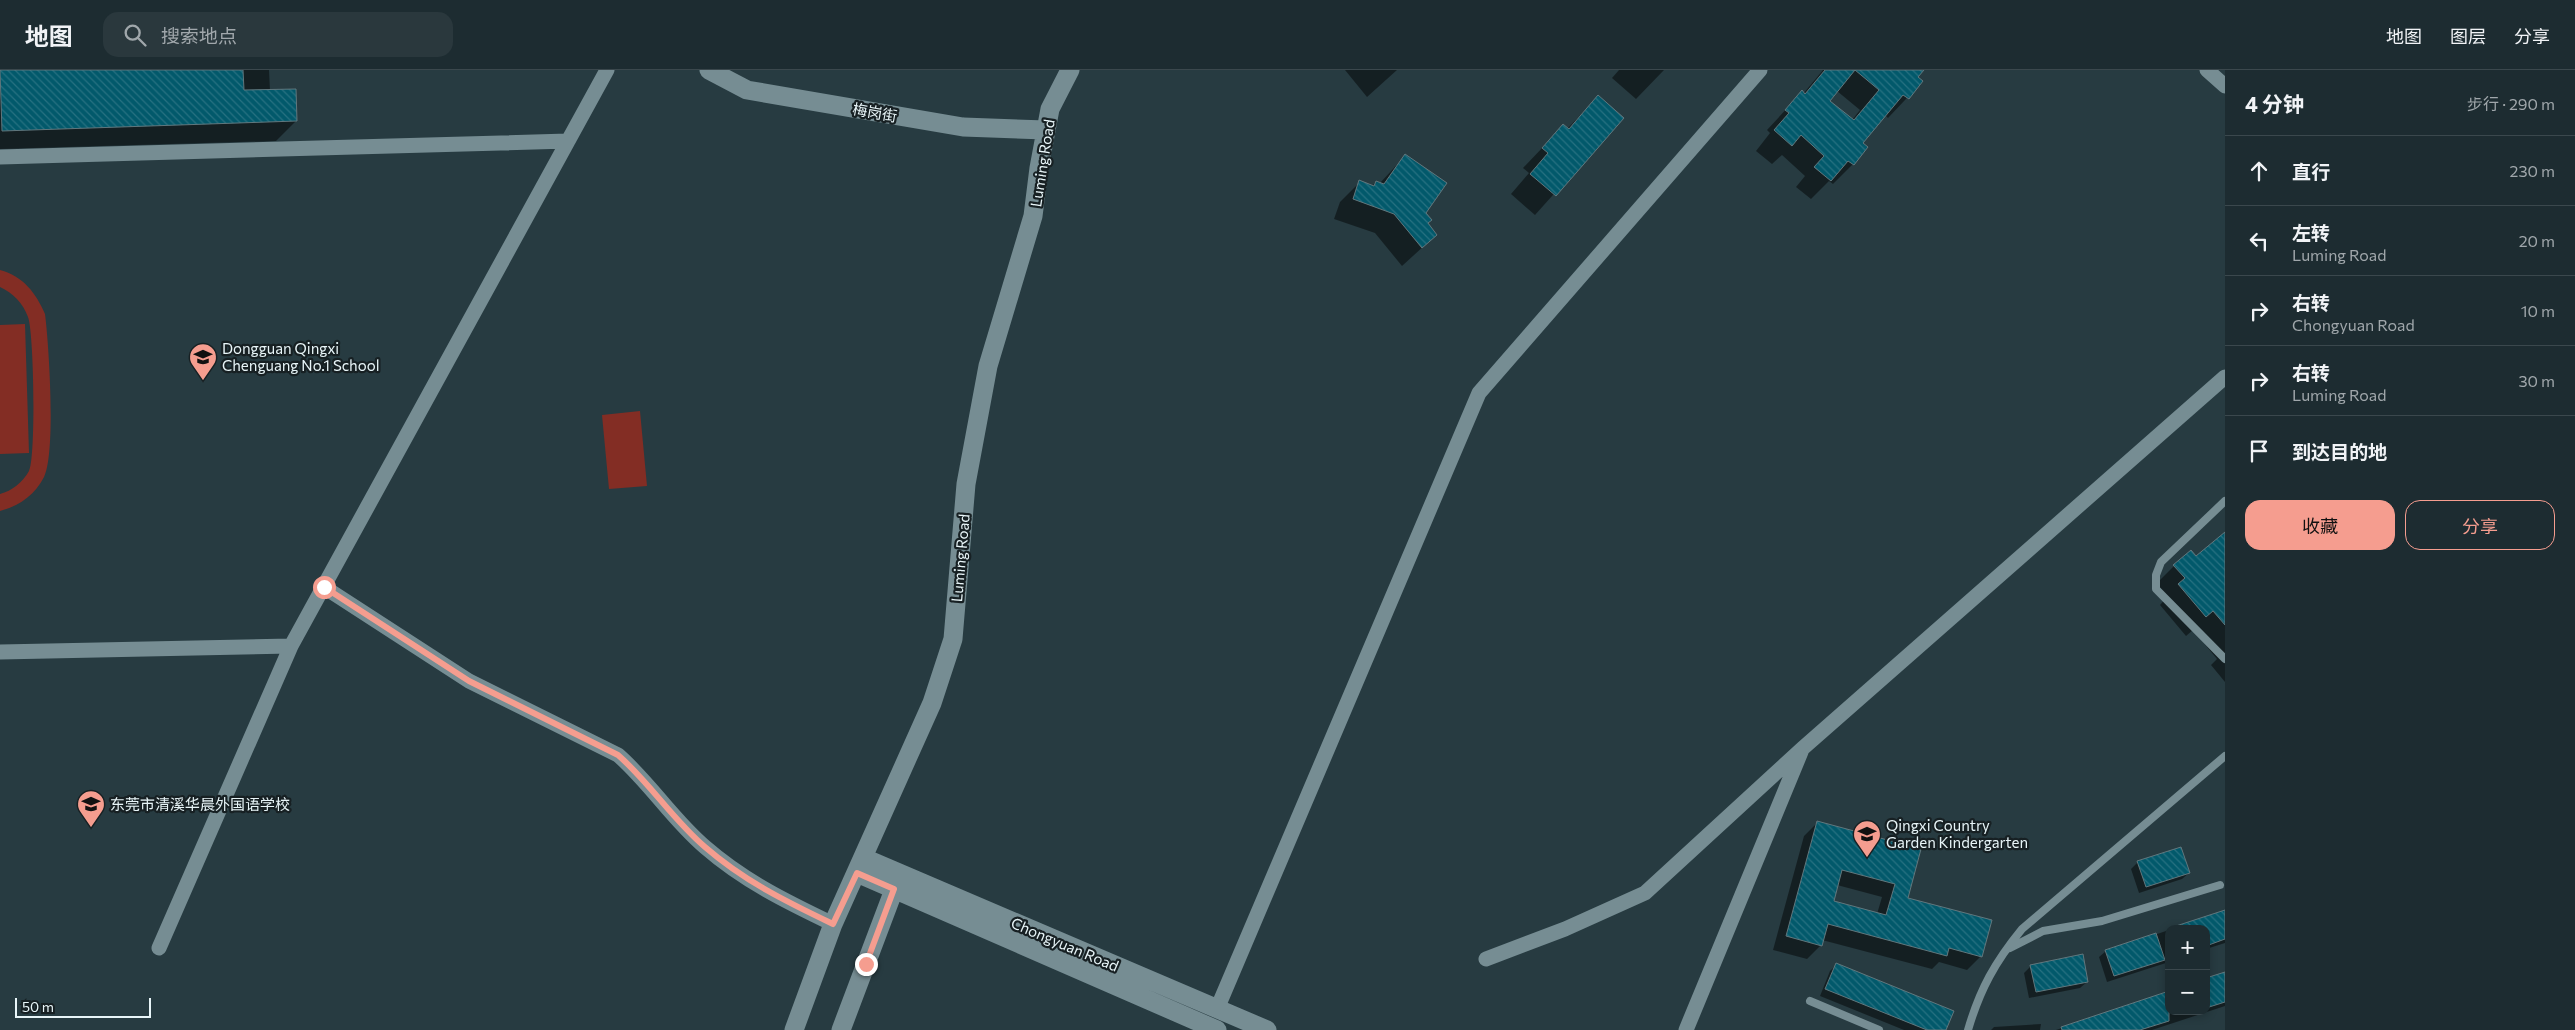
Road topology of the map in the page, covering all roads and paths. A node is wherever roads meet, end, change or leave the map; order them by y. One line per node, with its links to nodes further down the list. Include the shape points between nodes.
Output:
1 (607, 70): 8 (street)
2 (710, 70): 7 (street, 梅岗街, via 747,90 963,127)
3 (1070, 70): 7 (street, Luming Road, via 1050,109)
4 (1760, 70): 26 (street, via 1478,393)
5 (2208, 70): 6 (street)
6 (2225, 86)
7 (1046, 130): 18 (street, Luming Road, via 1033,216 988,366 968,475 953,639 932,703)
8 (568, 140): 9 (street); 12 (street)
9 (0, 157)
10 (2225, 377): 16 (street)
11 (2225, 501): 15 (lane, via 2161,562 2155,582 2156,589)
12 (324, 587): 13 (street); 21 (street, via 469,681 618,755 638,772 704,847 765,891)
13 (291, 646): 14 (street); 22 (street)
14 (0, 652)
15 (2225, 659)
16 (1803, 748): 24 (street, via 1645,893); 31 (street)
17 (2225, 756): 23 (lane, via 2022,929)
18 (860, 865): 19 (street, Chongyuan Road); 21 (street, Luming Road)
19 (897, 881): 26 (street, Chongyuan Road); 28 (street); 29 (street, Chongyuan Road)
20 (2220, 885): 23 (lane, via 2102,921 2043,931 2018,942)
21 (833, 924): 27 (street, Luming Road)
22 (159, 948)
23 (1998, 959): 33 (lane, via 1980,993)
24 (1486, 960)
25 (1810, 1001): 32 (lane)
26 (1217, 1009): 30 (street, Chongyuan Road)
27 (794, 1030)
28 (841, 1030)
29 (1217, 1030)
30 (1267, 1030)
31 (1686, 1030)
32 (1880, 1030)
33 (1968, 1030)

